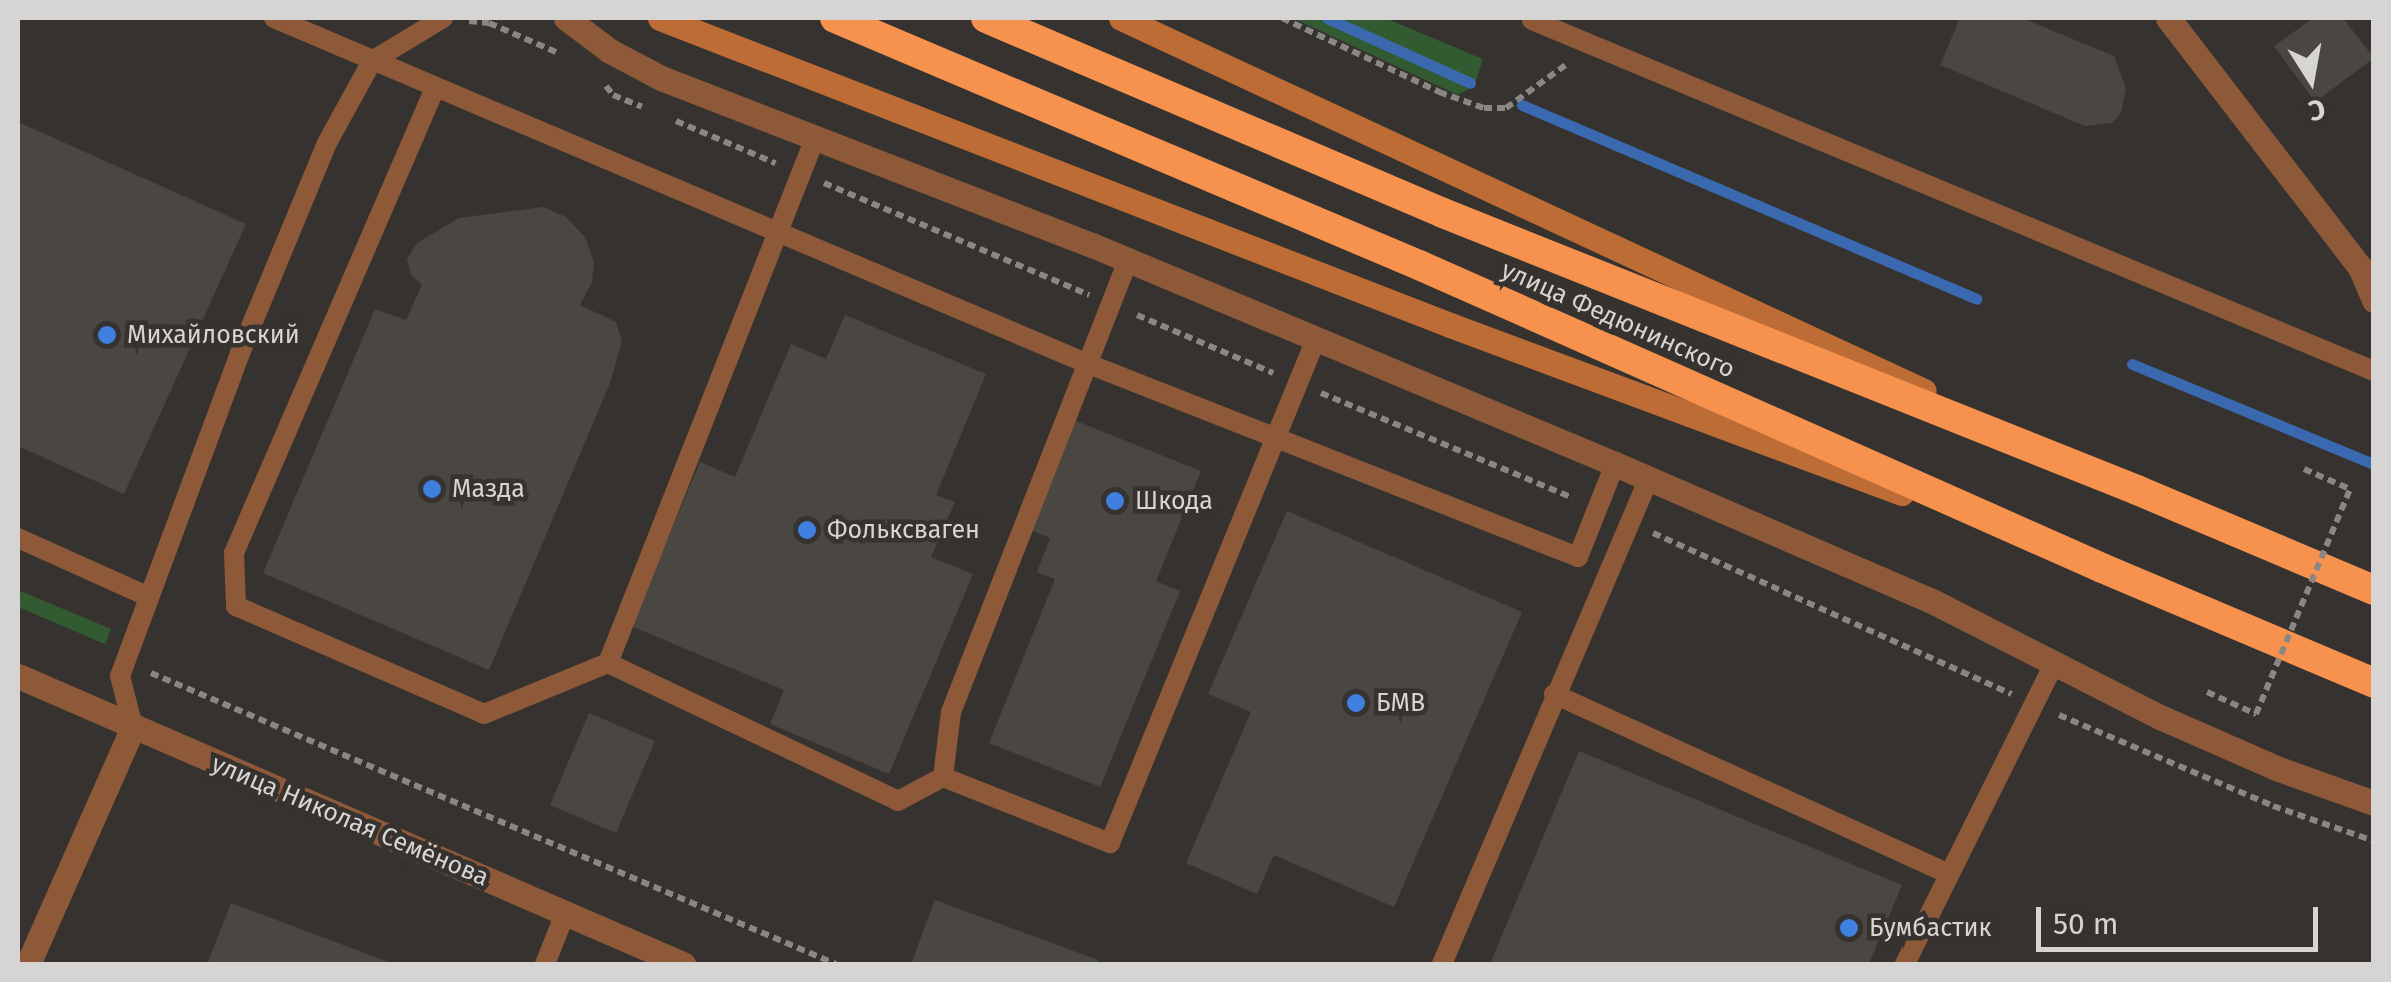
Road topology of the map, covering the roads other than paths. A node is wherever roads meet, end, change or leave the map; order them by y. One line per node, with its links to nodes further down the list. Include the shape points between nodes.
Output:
1 (274, 18): 11 (lane)
2 (443, 18): 11 (lane)
3 (566, 18): 13 (street, via 661,78)
4 (660, 18): 25 (main road, via 1450,325)
5 (835, 18): 25 (highway, улица Федюнинского, via 1419,265)
6 (986, 18): 23 (highway, улица Федюнинского, via 1443,213)
7 (1121, 18): 23 (main road)
8 (2168, 18): 16 (street, via 2360,267)
9 (1532, 20): 10 (lane)
10 (1562, 24): 19 (lane)
11 (372, 61): 12 (lane); 27 (lane, via 327,143)
12 (435, 88): 14 (lane); 28 (lane, via 234,553 236,606 484,714)
13 (815, 138): 14 (lane); 15 (street)
14 (778, 231): 18 (lane); 28 (lane)
15 (1128, 261): 17 (street); 18 (lane)
16 (2374, 300)
17 (1316, 339): 20 (lane); 21 (street)
18 (1086, 363): 20 (lane); 34 (lane, via 951,712)
19 (2374, 370)
20 (1274, 437): 21 (lane, via 1578,557); 34 (lane, via 1110,843)
21 (1615, 464): 22 (street)
22 (1649, 478): 29 (street, via 1932,600); 32 (lane)
23 (2137, 490): 26 (highway, улица Федюнинского)
24 (18, 538): 27 (lane)
25 (2102, 568): 31 (highway, улица Федюнинского)
26 (2374, 590)
27 (146, 596): 33 (lane, via 120,676)
28 (608, 663): 34 (lane, via 898,802)
29 (2054, 664): 35 (street, via 2210,739); 36 (lane)
30 (18, 676): 33 (street, улица Николая Семёнова)
31 (2374, 683)
32 (1554, 694): 36 (lane); 41 (lane)
33 (133, 728): 37 (street, улица Николая Семёнова); 38 (street)
34 (943, 777)
35 (2374, 802)
36 (1947, 873): 42 (lane)
37 (565, 914): 39 (lane); 40 (street, улица Николая Семёнова)
38 (28, 964)
39 (545, 964)
40 (683, 964)
41 (1442, 964)
42 (1905, 964)

